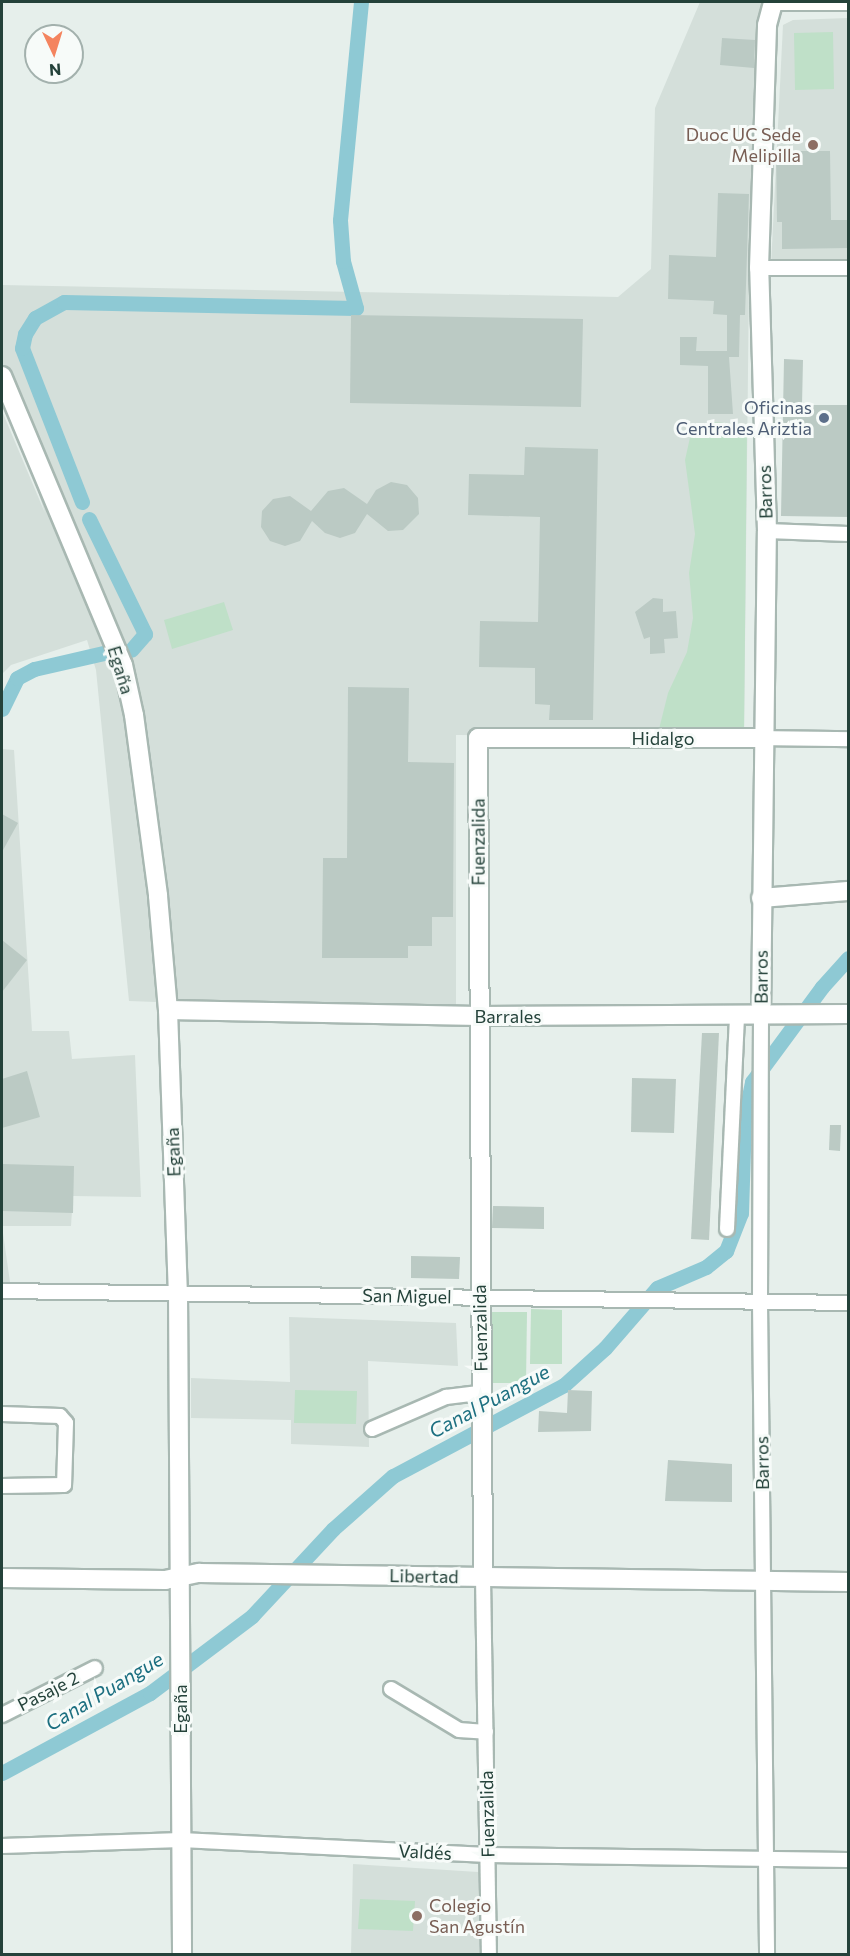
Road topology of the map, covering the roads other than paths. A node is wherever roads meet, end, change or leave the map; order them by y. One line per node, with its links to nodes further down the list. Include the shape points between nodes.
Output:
1 (773, 2): 2 (street); 3 (street, Barros, via 767,25)
2 (849, 3)
3 (759, 268): 4 (street); 6 (street, Barros)
4 (849, 268)
5 (2, 376): 13 (street, Egaña, via 123,665 151,840)
6 (767, 531): 7 (street); 9 (street, Barros)
7 (849, 534)
8 (478, 738): 9 (street, Hidalgo); 17 (street, Fuenzalida)
9 (762, 738): 10 (street, Hidalgo); 12 (street, Barros)
10 (849, 739)
11 (849, 891): 12 (street)
12 (761, 898): 15 (street, Barros)
13 (168, 1010): 17 (street, Barrales); 20 (street, Egaña)
14 (737, 1014): 15 (street, Barrales); 17 (street, Barrales); 18 (street)
15 (761, 1014): 16 (street, Barrales); 22 (street, Barros)
16 (849, 1014)
17 (479, 1016): 21 (street, Fuenzalida)
18 (727, 1229)
19 (2, 1291): 20 (street, San Miguel)
20 (178, 1292): 21 (street, San Miguel); 28 (street, Egaña)
21 (480, 1297): 22 (street, San Miguel); 24 (street, Fuenzalida)
22 (759, 1302): 23 (street, San Miguel); 31 (street, Barros)
23 (849, 1303)
24 (481, 1393): 26 (street, via 446,1397); 29 (street, Fuenzalida)
25 (2, 1414): 27 (street, via 60,1416 66,1423 66,1481 62,1487)
26 (372, 1429)
27 (2, 1486)
28 (180, 1576): 29 (street, Libertad, via 192,1573); 30 (street, Libertad, via 165,1580); 37 (street, Egaña)
29 (483, 1577): 31 (street, Libertad); 36 (street, Fuenzalida)
30 (2, 1578)
31 (764, 1581): 32 (street, Libertad); 40 (street, Barros)
32 (849, 1582)
33 (95, 1668): 35 (street, Pasaje 2)
34 (391, 1689): 36 (street, via 459,1730)
35 (2, 1715)
36 (486, 1732): 39 (street, Fuenzalida)
37 (181, 1840): 38 (street, Valdés); 39 (street, Valdés); 42 (street, Egaña)
38 (2, 1846)
39 (488, 1855): 40 (street, Valdés); 43 (street, Fuenzalida)
40 (766, 1859): 41 (street, Valdés); 44 (street, Barros)
41 (849, 1860)
42 (183, 1954)
43 (489, 1954)
44 (767, 1954)

